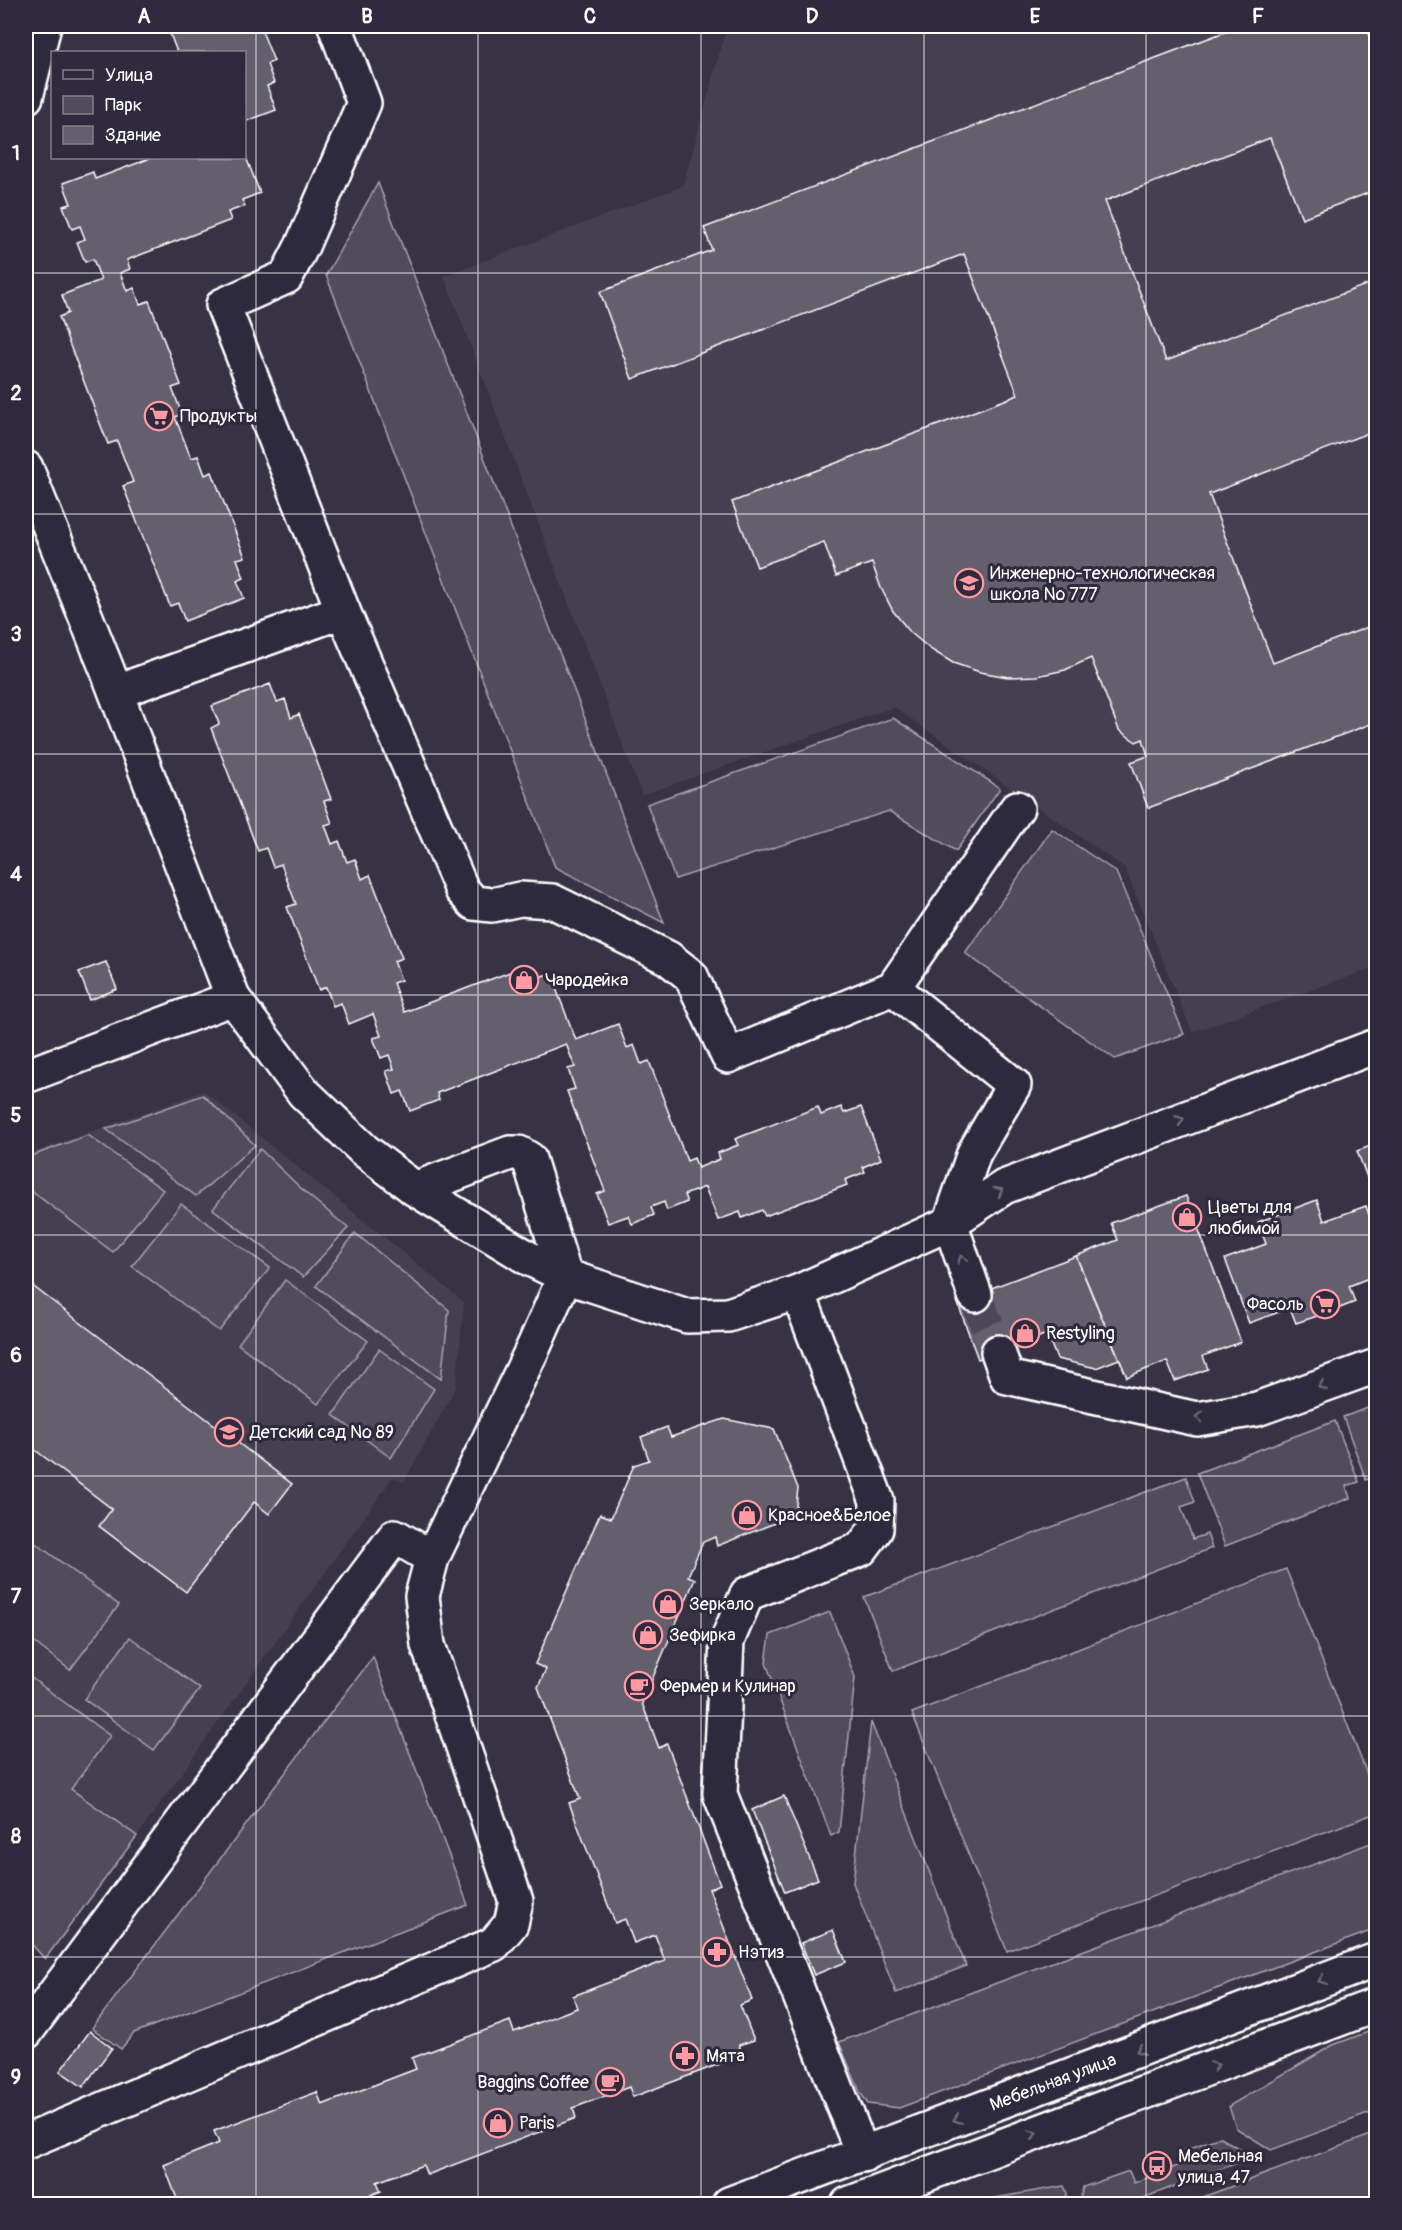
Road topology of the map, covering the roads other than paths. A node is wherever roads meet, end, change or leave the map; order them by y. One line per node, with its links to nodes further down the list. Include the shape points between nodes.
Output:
1 (44, 26): 3 (street)
2 (335, 26): 5 (street, via 364,103 286,278 223,305)
3 (26, 97)
4 (26, 468): 6 (street)
5 (344, 611): 6 (street); 8 (street, via 462,890 474,903 492,905 520,898 552,901 668,958 691,976 728,1056)
6 (116, 692): 9 (street)
7 (1017, 808): 8 (street)
8 (893, 988): 13 (street, via 1014,1085 974,1153)
9 (232, 998): 11 (street); 12 (street, via 304,1093 364,1150)
10 (1377, 1046): 13 (street, one-way to 10, via 1004,1187)
11 (26, 1076)
12 (415, 1189): 14 (street); 14 (street, via 519,1153 529,1159)
13 (950, 1223): 15 (street); 16 (street, one-way to 13)
14 (565, 1276): 15 (street, via 687,1316 728,1315); 19 (street)
15 (798, 1292): 24 (street, via 877,1501 876,1529 861,1549 747,1594 727,1641 720,1794)
16 (975, 1295)
17 (998, 1352): 18 (street, one-way to 17, via 1257,1409 1197,1419 1007,1377)
18 (1377, 1366)
19 (432, 1558): 22 (street, via 395,1536); 23 (street, via 422,1596 428,1645 516,1901 511,1924 494,1944)
20 (1377, 1960): 24 (street, Мебельная улица, one-way to 24)
21 (1377, 2005): 26 (street, one-way to 21)
22 (26, 2032)
23 (26, 2142)
24 (863, 2155): 25 (street, Мебельная улица)
25 (729, 2205)
26 (848, 2205)

